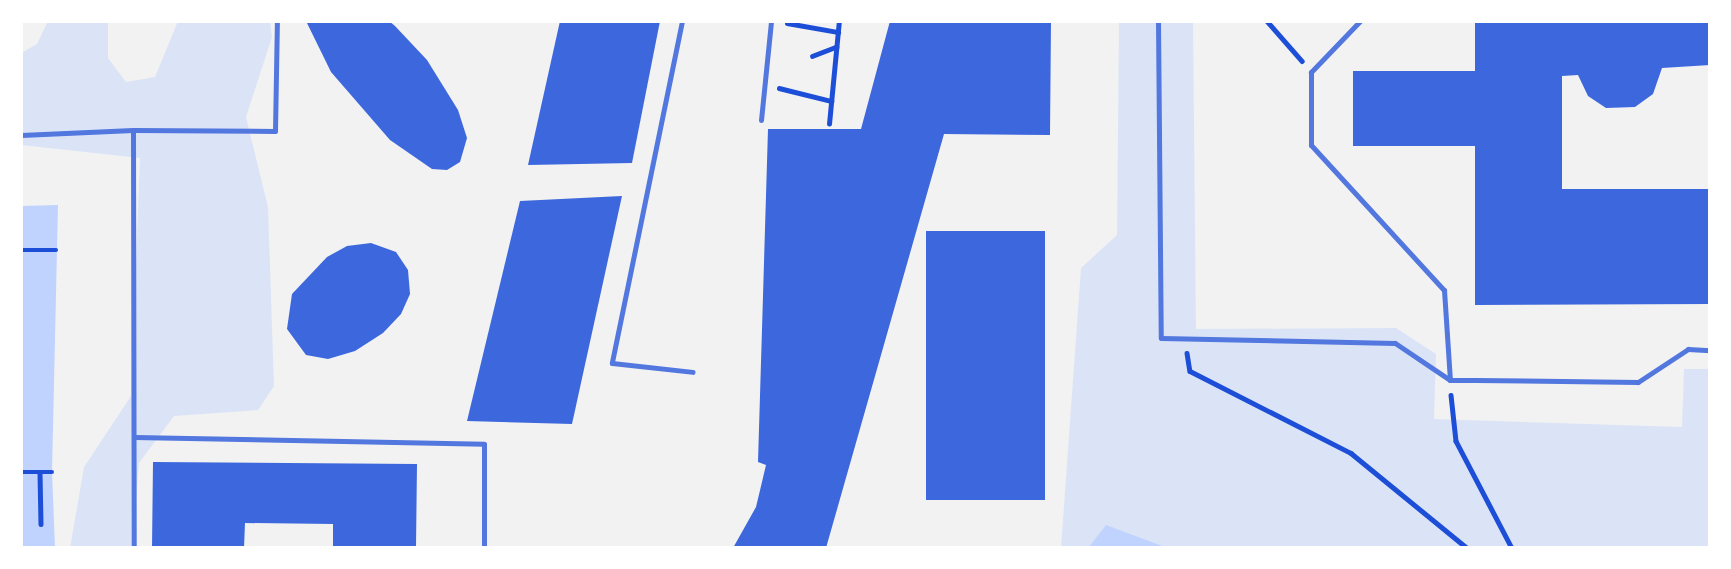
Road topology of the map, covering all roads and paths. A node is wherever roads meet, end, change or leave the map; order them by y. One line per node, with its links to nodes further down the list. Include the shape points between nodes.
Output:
1 (277, 21): 17 (lane, via 275,131)
2 (682, 21): 23 (lane, via 612,363)
3 (771, 21): 15 (lane)
4 (780, 21): 9 (path)
5 (839, 21): 9 (path)
6 (1158, 21): 21 (lane, via 1161,338)
7 (1267, 21): 12 (path)
8 (1360, 21): 12 (lane)
9 (838, 32): 10 (path)
10 (836, 47): 11 (path); 14 (path)
11 (812, 56)
12 (1311, 72): 24 (lane, via 1311,145 1444,290)
13 (775, 79): 14 (path, via 774,87)
14 (831, 102): 16 (path)
15 (761, 120)
16 (829, 124)
17 (133, 130): 18 (lane); 25 (lane)
18 (21, 135)
19 (21, 250): 20 (path)
20 (56, 250)
21 (1184, 338): 24 (lane, via 1395,343); 32 (path, via 1190,371 1351,453)
22 (1710, 350): 24 (lane, via 1688,349 1638,382)
23 (693, 372)
24 (1450, 380): 33 (path, via 1456,441)
25 (134, 437): 30 (lane); 31 (lane, via 484,444)
26 (21, 472): 27 (path)
27 (40, 472): 28 (path); 29 (path)
28 (52, 472)
29 (41, 524)
30 (134, 548)
31 (484, 548)
32 (1467, 548)
33 (1512, 548)

